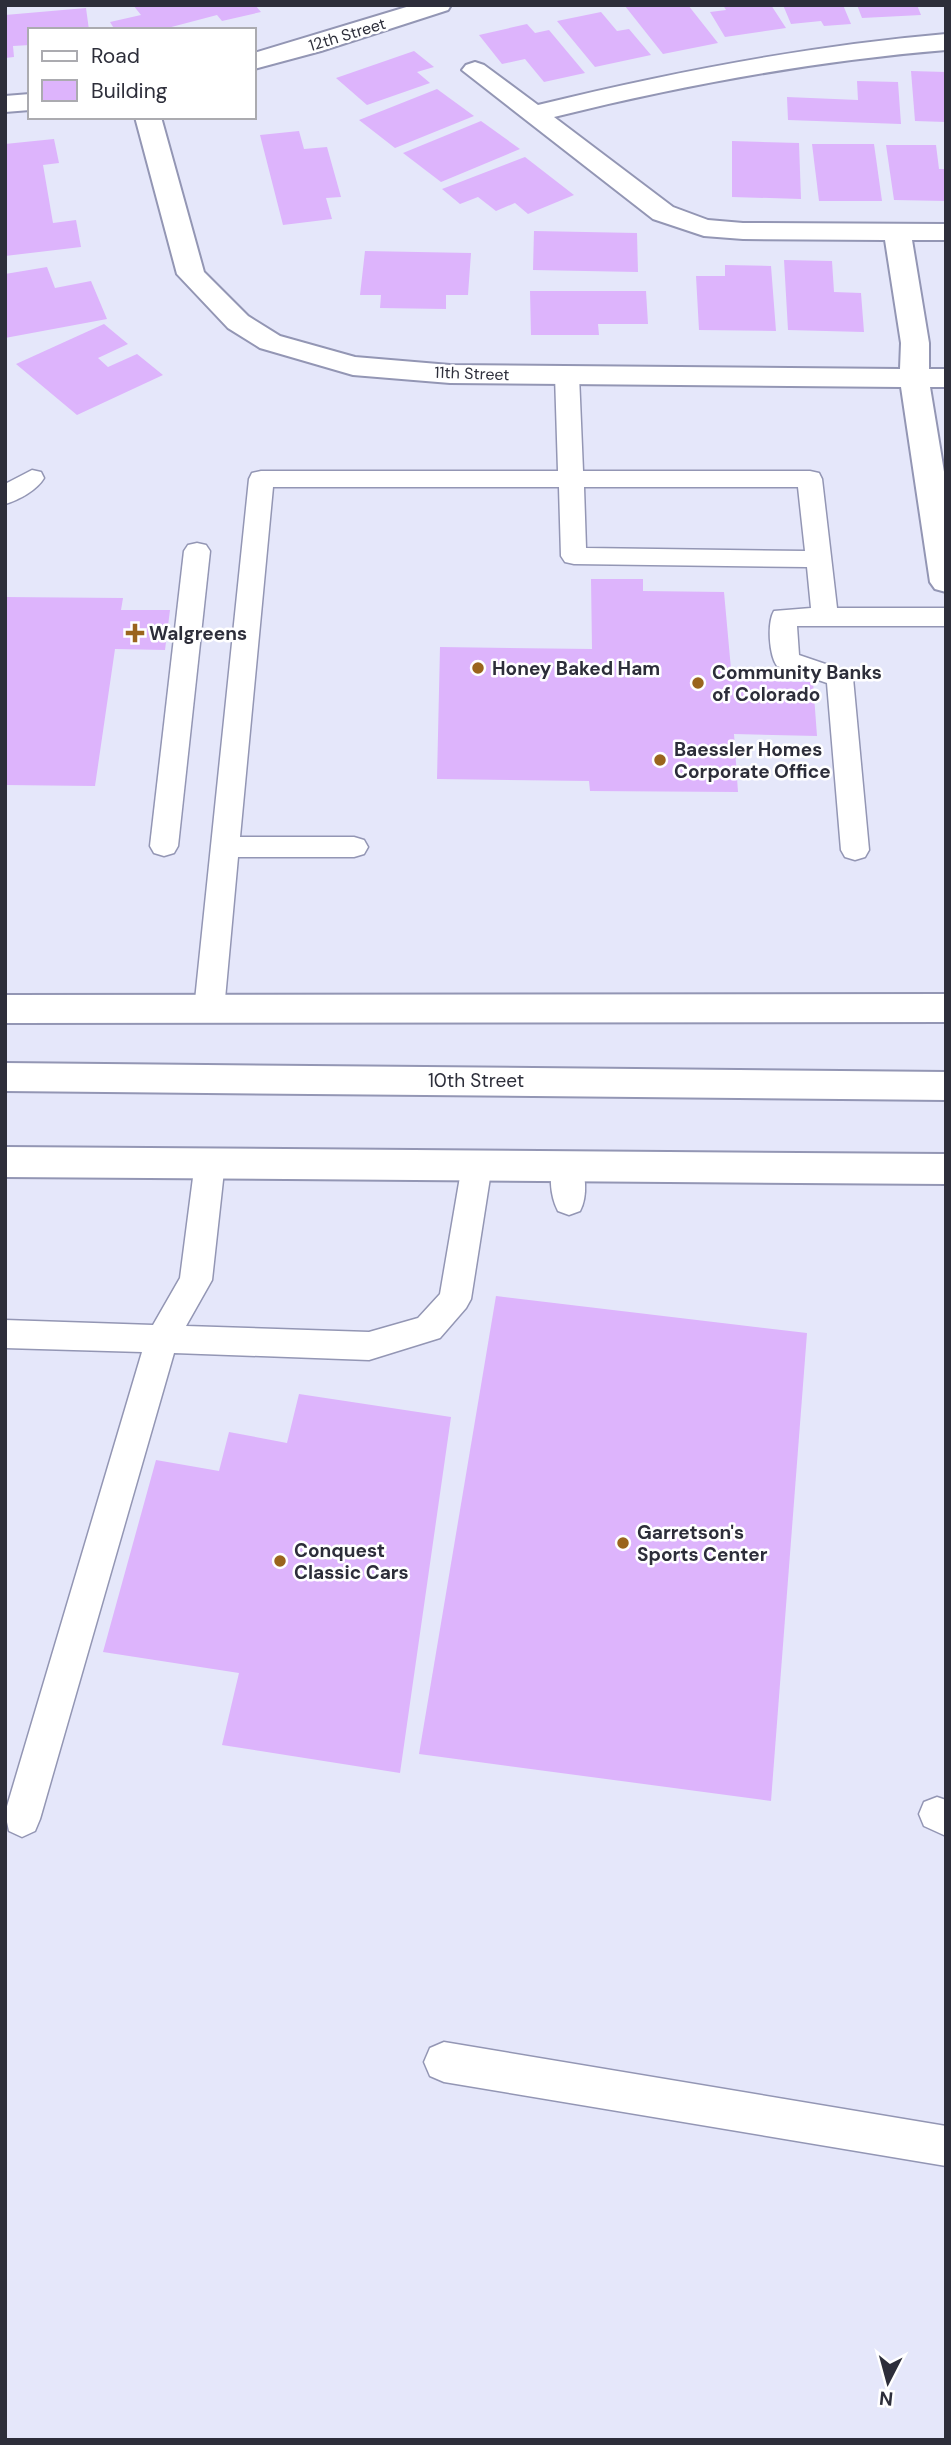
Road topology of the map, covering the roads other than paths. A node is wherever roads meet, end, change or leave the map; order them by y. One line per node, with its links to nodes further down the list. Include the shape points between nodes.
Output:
1 (439, 5): 3 (street, 12th Street)
2 (946, 42): 7 (street, via 773,62 648,85)
3 (256, 60)
4 (475, 70): 7 (street)
5 (28, 102): 6 (street)
6 (5, 104)
7 (535, 114): 9 (street, via 663,213 704,228)
8 (149, 119): 11 (street, 11th Street, via 191,274 238,322 270,342 353,366 450,374)
9 (897, 232): 10 (street); 12 (street, via 915,343)
10 (946, 232)
11 (567, 374): 12 (street, 11th Street); 16 (lane)
12 (914, 378): 13 (street, 11th Street); 14 (street)
13 (946, 378)
14 (936, 460): 20 (street)
15 (32, 478): 17 (lane)
16 (571, 479): 19 (lane, via 810,479); 19 (lane, via 575,556); 24 (lane, via 261,479)
17 (5, 496)
18 (197, 551): 23 (lane)
19 (819, 559): 21 (lane)
20 (946, 582)
21 (825, 616): 22 (lane); 26 (lane, via 783,617 786,660 840,678)
22 (946, 617)
23 (164, 846)
24 (225, 847): 25 (lane); 29 (lane)
25 (354, 847)
26 (855, 850)
27 (5, 1009): 29 (street)
28 (946, 1009): 29 (street)
29 (209, 1010)
30 (5, 1077): 31 (street, 10th Street)
31 (946, 1086)
32 (5, 1162): 33 (street)
33 (210, 1162): 34 (street); 37 (lane, via 196,1280)
34 (477, 1165): 35 (street, via 568,1184); 37 (lane, via 455,1299 429,1328 369,1346)
35 (946, 1169)
36 (5, 1334): 37 (lane)
37 (162, 1339): 38 (lane)
38 (22, 1819)
39 (444, 2062): 40 (lane)
40 (946, 2146)

